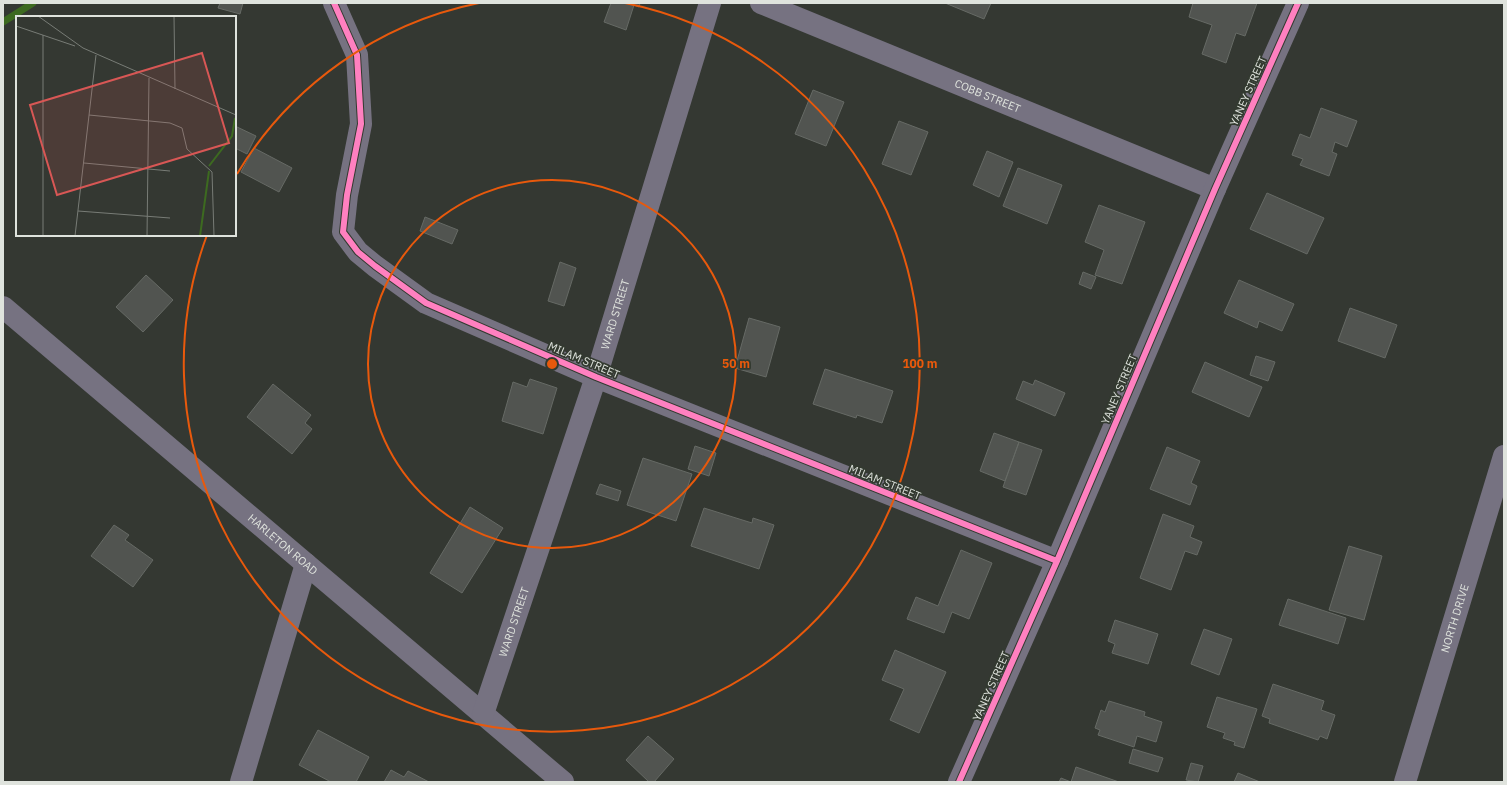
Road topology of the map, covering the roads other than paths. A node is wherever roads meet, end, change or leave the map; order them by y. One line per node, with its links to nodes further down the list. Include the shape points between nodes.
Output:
1 (334, 3): 7 (street, MILAM STREET, via 357,56 361,124 346,195 343,232 358,252 426,303)
2 (710, 3): 7 (street, WARD STREET)
3 (760, 3): 5 (street, COBB STREET)
4 (1298, 3): 5 (street, YANEY STREET)
5 (1215, 189): 9 (street, YANEY STREET)
6 (3, 307): 10 (street, HARLETON ROAD)
7 (596, 377): 9 (street, MILAM STREET); 11 (street, WARD STREET)
8 (1504, 456): 15 (street, NORTH DRIVE)
9 (1057, 561): 14 (street, YANEY STREET)
10 (306, 564): 11 (street, HARLETON ROAD); 12 (street)
11 (483, 714): 13 (street, HARLETON ROAD)
12 (242, 782)
13 (563, 782)
14 (959, 782)
15 (1405, 782)

